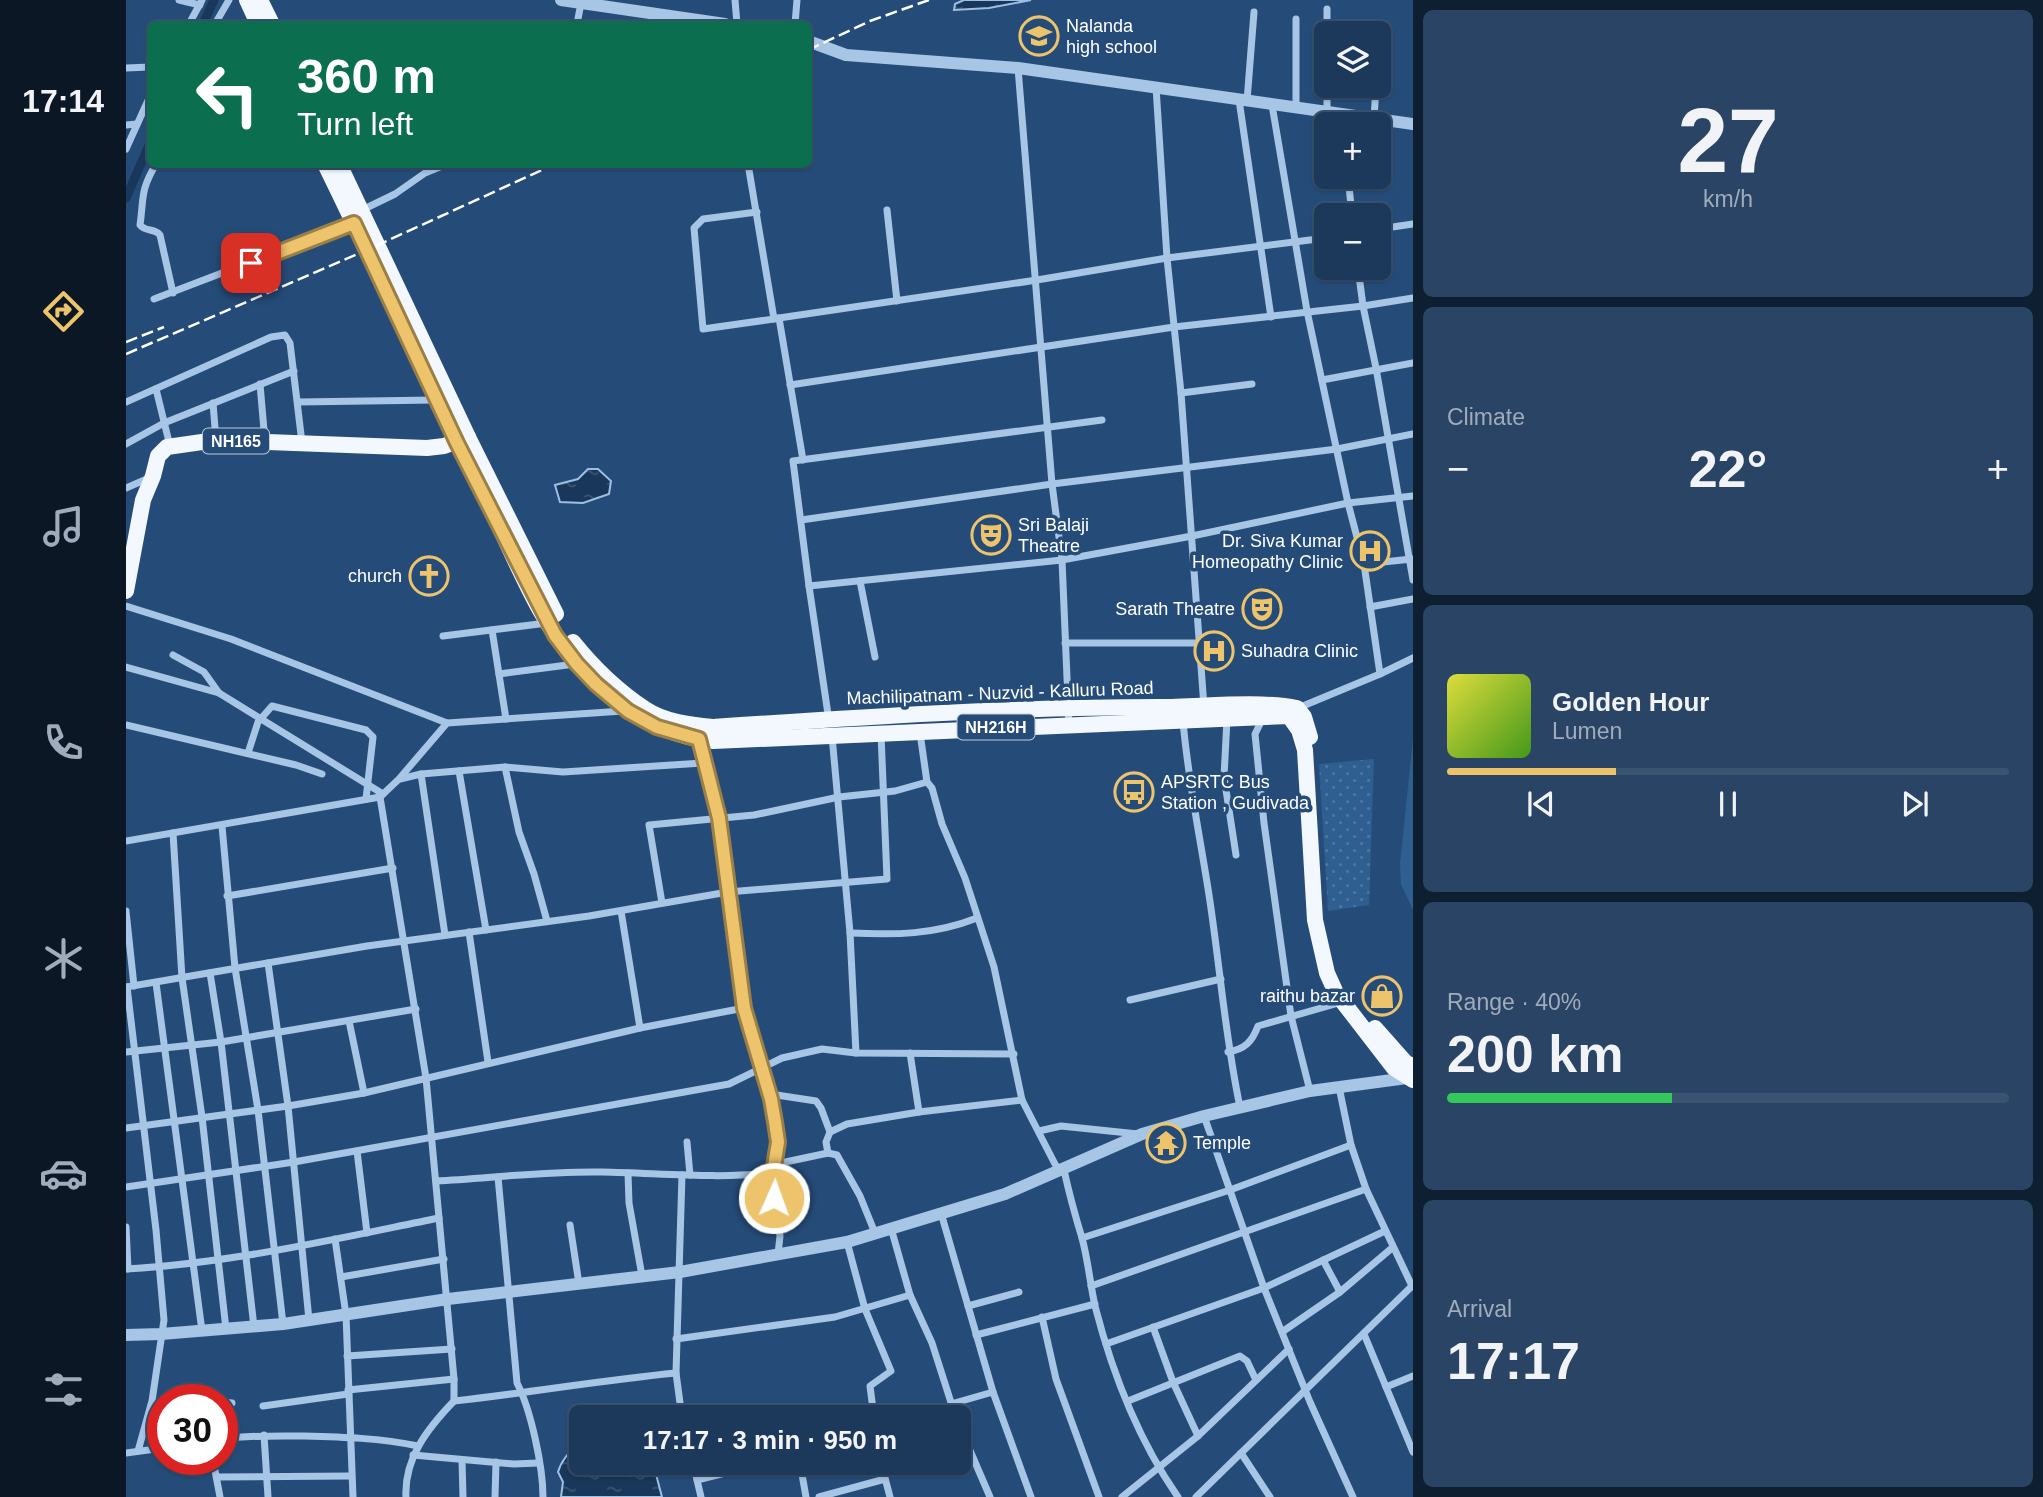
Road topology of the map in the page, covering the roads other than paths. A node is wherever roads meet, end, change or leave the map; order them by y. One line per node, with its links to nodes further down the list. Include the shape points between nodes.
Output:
1 (179, 0): 8 (street)
2 (229, 0): 14 (street)
3 (247, 0): 15 (highway)
4 (260, 0): 16 (highway)
5 (561, 0): 9 (street)
6 (735, 0): 19 (street)
7 (797, 0): 20 (street)
8 (201, 3): 13 (street)
9 (581, 3): 17 (street); 18 (street)
10 (1328, 9): 21 (street)
11 (1254, 12): 27 (street)
12 (1296, 19): 30 (street)
13 (191, 21)
14 (217, 21)
15 (257, 21)
16 (270, 21)
17 (578, 21)
18 (704, 21)
19 (737, 21)
20 (795, 21)
21 (1328, 21)
22 (812, 42): 25 (street, via 846,55)
23 (147, 67): 24 (street)
24 (126, 68)
25 (1018, 68): 26 (street); 52 (street)
26 (1156, 87): 27 (street); 50 (street)
27 (1243, 101): 29 (street); 49 (street)
28 (147, 103): 33 (street)
29 (1272, 106): 30 (street); 48 (street)
30 (1297, 109): 31 (street)
31 (1320, 112)
32 (1391, 121): 34 (street)
33 (138, 124): 35 (street); 36 (street)
34 (1413, 124)
35 (126, 125)
36 (126, 149)
37 (154, 168): 53 (street, via 142,196 140,225 160,235)
38 (328, 168): 44 (highway)
39 (340, 168): 44 (highway)
40 (437, 168): 44 (street)
41 (749, 168): 43 (street)
42 (887, 210): 56 (street)
43 (757, 212): 60 (street); 60 (street, via 703,219 694,228 704,329)
44 (358, 216): 53 (street); 72 (highway); 82 (highway)
45 (1413, 224): 46 (street)
46 (1391, 227)
47 (1314, 240): 48 (street)
48 (1295, 242): 49 (street); 58 (street)
49 (1260, 246): 50 (street); 59 (street)
50 (1167, 258): 52 (street); 61 (street)
51 (1360, 280): 57 (street)
52 (1037, 281): 56 (street); 62 (street)
53 (173, 293): 55 (street)
54 (1413, 298): 57 (street)
55 (153, 299)
56 (897, 301): 60 (street)
57 (1363, 306): 58 (street); 64 (street)
58 (1307, 311): 59 (street); 66 (street)
59 (1271, 317): 61 (street)
60 (776, 319): 69 (street)
61 (1174, 327): 62 (street); 71 (street)
62 (1041, 346): 69 (street); 78 (street)
63 (1413, 363): 64 (street)
64 (1376, 368): 66 (street); 80 (street)
65 (294, 371): 67 (street); 70 (street, via 288,337 279,335); 75 (street)
66 (1322, 380): 87 (street)
67 (260, 384): 74 (street); 83 (street)
68 (1252, 384): 71 (street)
69 (790, 385): 88 (street)
70 (156, 388): 73 (street); 77 (street)
71 (1181, 393): 89 (street)
72 (436, 400): 75 (street); 82 (highway)
73 (126, 402)
74 (213, 402): 77 (street); 81 (street)
75 (298, 402): 84 (street)
76 (1102, 420): 78 (street)
77 (164, 423): 85 (street); 86 (street)
78 (1047, 427): 88 (street); 91 (street)
79 (1413, 434): 80 (street)
80 (1389, 439): 87 (street); 94 (street)
81 (216, 440): 83 (highway, NH165); 86 (highway, NH165)
82 (463, 440): 84 (highway, NH165, via 427,448); 108 (highway, Machilipatnam - Nuzvid - Kalluru Road / NH216H); 135 (highway, Machilipatnam - Nuzvid - Kalluru Road / NH216H, via 572,641 645,709)
83 (265, 442): 84 (highway, NH165)
84 (302, 443)
85 (126, 444)
86 (170, 446): 90 (highway, via 158,456)
87 (1337, 449): 89 (street); 95 (street)
88 (803, 460): 96 (street, via 793,461)
89 (1185, 468): 91 (street); 97 (street)
90 (153, 476): 92 (street); 104 (highway, via 143,500)
91 (1052, 484): 96 (street); 99 (street)
92 (126, 488)
93 (1413, 496): 94 (street)
94 (1397, 498): 95 (street); 98 (street)
95 (1348, 503): 97 (street); 100 (street)
96 (801, 520): 103 (street)
97 (1192, 536): 99 (street); 112 (street)
98 (1411, 559): 100 (street); 101 (street)
99 (1062, 560): 102 (street); 111 (street)
100 (1364, 564): 107 (street)
101 (1413, 580)
102 (860, 581): 103 (street); 114 (street)
103 (809, 586): 129 (street)
104 (126, 591)
105 (1413, 599): 107 (street)
106 (126, 607): 131 (street, via 231,639)
107 (1370, 607): 119 (street)
108 (548, 623): 109 (street); 116 (highway, Machilipatnam - Nuzvid - Kalluru Road / NH216H)
109 (492, 630): 110 (street); 118 (street)
110 (443, 636)
111 (1065, 643): 112 (street); 121 (street)
112 (1198, 643): 122 (street)
113 (173, 654): 120 (street, via 204,672)
114 (875, 657)
115 (1413, 658): 119 (street)
116 (577, 664): 118 (street); 124 (highway, Machilipatnam - Nuzvid - Kalluru Road / NH216H)
117 (126, 667): 120 (street)
118 (499, 674): 128 (street)
119 (1380, 674): 123 (street)
120 (219, 694): 127 (street)
121 (1068, 707): 125 (highway, Machilipatnam - Nuzvid - Kalluru Road / NH216H); 129 (highway, Machilipatnam - Nuzvid - Kalluru Road / NH216H); 133 (street)
122 (1204, 707): 123 (highway, Machilipatnam - Nuzvid - Kalluru Road / NH216H); 125 (highway, Machilipatnam - Nuzvid - Kalluru Road / NH216H)
123 (1297, 708): 197 (highway, via 1304,717 1313,755 1326,918 1336,971 1359,1009)
124 (628, 711): 128 (street); 135 (highway, Machilipatnam - Nuzvid - Kalluru Road / NH216H, via 657,727)
125 (1182, 714): 130 (highway, Machilipatnam - Nuzvid - Kalluru Road / NH216H); 133 (highway, Machilipatnam - Nuzvid - Kalluru Road / NH216H); 174 (street)
126 (1264, 718): 130 (highway, Machilipatnam - Nuzvid - Kalluru Road / NH216H); 178 (highway, Machilipatnam - Nuzvid - Kalluru Road / NH216H, via 1289,716 1303,742 1315,920 1327,973); 181 (street, via 1255,734 1257,759)
127 (262, 719): 138 (street); 146 (street); 146 (street, via 272,706 366,730 373,737)
128 (506, 719): 131 (street)
129 (829, 719): 135 (highway, Machilipatnam - Nuzvid - Kalluru Road / NH216H, via 713,727); 137 (street)
130 (1227, 719): 155 (street, via 1224,777)
131 (447, 723): 144 (street)
132 (126, 725): 138 (street)
133 (1069, 725): 134 (highway, Machilipatnam - Nuzvid - Kalluru Road / NH216H)
134 (920, 732): 136 (highway, Machilipatnam - Nuzvid - Kalluru Road / NH216H); 145 (street)
135 (700, 733): 137 (highway, Machilipatnam - Nuzvid - Kalluru Road / NH216H); 139 (street)
136 (881, 734): 137 (highway, Machilipatnam - Nuzvid - Kalluru Road / NH216H); 147 (street)
137 (832, 737): 149 (street)
138 (248, 753): 142 (street)
139 (703, 763): 140 (street, via 563,772); 151 (street)
140 (505, 766): 141 (street); 164 (street, via 519,832)
141 (459, 771): 143 (street); 165 (street)
142 (322, 774)
143 (421, 774): 144 (street); 168 (street)
144 (399, 779): 148 (street)
145 (927, 782): 147 (street); 163 (street)
146 (367, 784): 148 (street); 150 (street)
147 (883, 791): 149 (street); 157 (street, via 887,879)
148 (382, 795): 150 (street); 156 (street)
149 (839, 797): 151 (street); 157 (street)
150 (366, 799): 152 (street)
151 (719, 818): 158 (street); 160 (street, via 649,825)
152 (222, 826): 153 (street); 159 (street)
153 (173, 833): 154 (street); 173 (street)
154 (126, 841)
155 (1236, 855)
156 (393, 868): 159 (street); 169 (street)
157 (845, 883): 158 (street); 167 (street)
158 (728, 892): 160 (street); 179 (street)
159 (227, 895): 171 (street)
160 (662, 903): 162 (street)
161 (126, 911): 176 (street)
162 (621, 911): 164 (street); 183 (street)
163 (977, 918): 167 (street, via 902,936); 194 (street)
164 (547, 920): 165 (street)
165 (486, 930): 166 (street)
166 (469, 932): 168 (street); 195 (street)
167 (850, 933): 191 (street)
168 (445, 935): 169 (street)
169 (405, 941): 170 (street); 180 (street)
170 (268, 963): 171 (street); 184 (street)
171 (235, 968): 172 (street); 185 (street)
172 (210, 973): 173 (street); 186 (street)
173 (182, 978): 175 (street); 187 (street)
174 (1222, 979): 177 (street); 192 (street)
175 (156, 983): 176 (street); 188 (street)
176 (129, 987): 189 (street)
177 (1130, 1000)
178 (1342, 1002): 181 (street); 197 (highway, Machilipatnam - Nuzvid - Kalluru Road / NH216H, via 1394,1068)
179 (744, 1008): 183 (street); 196 (street)
180 (416, 1009): 182 (street); 198 (street)
181 (1292, 1017): 192 (street, via 1258,1026 1251,1042); 200 (street)
182 (349, 1021): 184 (street); 201 (street)
183 (640, 1028): 195 (street)
184 (278, 1032): 185 (street); 204 (street)
185 (247, 1037): 186 (street); 206 (street)
186 (221, 1042): 187 (street); 208 (street)
187 (192, 1045): 188 (street); 210 (street)
188 (166, 1047): 189 (street); 211 (street)
189 (135, 1051): 190 (street); 212 (street)
190 (126, 1052)
191 (856, 1052): 193 (street); 196 (street, via 822,1049)
192 (1228, 1052): 205 (street)
193 (910, 1053): 194 (street); 207 (street)
194 (1014, 1054): 203 (street)
195 (488, 1062): 198 (street)
196 (762, 1066): 202 (street); 217 (street, via 729,1084)
197 (1411, 1075): 199 (street)
198 (426, 1078): 201 (street); 217 (street)
199 (1339, 1087): 200 (street); 219 (street)
200 (1310, 1091): 205 (street)
201 (364, 1093): 204 (street)
202 (770, 1094): 214 (street, via 816,1101); 223 (street, via 778,1142)
203 (1022, 1100): 207 (street); 215 (street)
204 (288, 1106): 206 (street); 222 (street)
205 (1240, 1107): 209 (street)
206 (258, 1110): 208 (street); 224 (street)
207 (919, 1112): 214 (street, via 847,1124)
208 (229, 1113): 210 (street); 226 (street)
209 (1204, 1116): 216 (street); 237 (street)
210 (202, 1117): 211 (street); 229 (street)
211 (175, 1120): 212 (street); 232 (street)
212 (143, 1125): 213 (street); 234 (street)
213 (126, 1128)
214 (830, 1132): 221 (street)
215 (1039, 1132): 216 (street, via 1061,1126); 225 (street, via 1056,1166)
216 (1142, 1134): 225 (street)
217 (433, 1138): 220 (street); 233 (street)
218 (687, 1142): 230 (street)
219 (1351, 1145): 236 (street); 237 (street)
220 (357, 1151): 222 (street); 244 (street)
221 (828, 1153): 223 (street); 245 (street, via 837,1155 848,1172)
222 (294, 1162): 224 (street); 250 (street)
223 (776, 1164): 228 (street)
224 (263, 1167): 226 (street); 252 (street)
225 (1064, 1170): 238 (street, via 1005,1194); 247 (street)
226 (235, 1171): 229 (street); 254 (street)
227 (628, 1173): 230 (street); 231 (street); 262 (street)
228 (773, 1173): 230 (street); 253 (street)
229 (209, 1175): 232 (street); 256 (street)
230 (686, 1175): 261 (street)
231 (498, 1177): 233 (street); 268 (street)
232 (183, 1179): 234 (street); 258 (street)
233 (436, 1181): 239 (street)
234 (149, 1184): 235 (street); 259 (street)
235 (126, 1187)
236 (1366, 1189): 243 (street); 246 (street)
237 (1230, 1190): 246 (street); 247 (street)
238 (940, 1212): 242 (street); 274 (street)
239 (439, 1219): 244 (street); 255 (street)
240 (570, 1225): 264 (street)
241 (126, 1227): 260 (street)
242 (891, 1228): 245 (street); 271 (street)
243 (1384, 1231): 251 (street); 257 (street)
244 (367, 1233): 248 (street)
245 (876, 1233): 249 (street)
246 (1243, 1233): 265 (street); 266 (street)
247 (1082, 1238): 265 (street)
248 (335, 1239): 250 (street); 263 (street)
249 (847, 1242): 253 (street); 275 (street)
250 (301, 1246): 252 (street); 278 (street)
251 (1392, 1248): 267 (street); 270 (street)
252 (275, 1251): 254 (street); 279 (street)
253 (778, 1255): 261 (street)
254 (246, 1256): 256 (street); 281 (street)
255 (444, 1259): 263 (street); 272 (street)
256 (220, 1260): 258 (street); 282 (street)
257 (1323, 1260): 266 (street); 270 (street)
258 (193, 1264): 259 (street); 283 (street)
259 (159, 1267): 260 (street); 285 (street)
260 (127, 1269)
261 (680, 1272): 262 (street); 289 (street)
262 (642, 1276): 264 (street)
263 (341, 1277): 276 (street)
264 (579, 1284): 268 (street)
265 (1091, 1286): 273 (street)
266 (1264, 1288): 280 (street); 284 (street)
267 (1412, 1289): 286 (street)
268 (510, 1292): 272 (street); 304 (street, via 517,1383)
269 (1019, 1292): 274 (street)
270 (1340, 1292): 284 (street)
271 (910, 1295): 275 (street); 309 (street, via 932,1343)
272 (448, 1299): 276 (street); 291 (street)
273 (1095, 1304): 277 (street); 290 (street)
274 (968, 1306): 288 (street)
275 (865, 1309): 289 (street, via 773,1328); 308 (street, via 891,1371 870,1386)
276 (346, 1315): 278 (street); 293 (street)
277 (1042, 1317): 288 (street); 351 (street, via 1055,1379)
278 (309, 1320): 279 (street)
279 (283, 1324): 281 (street)
280 (1153, 1327): 290 (street); 298 (street)
281 (254, 1328): 282 (street)
282 (226, 1329): 283 (street)
283 (202, 1331): 285 (street)
284 (1282, 1332): 292 (street)
285 (161, 1334): 287 (street); 299 (street)
286 (1364, 1334): 300 (street); 301 (street)
287 (126, 1335)
288 (976, 1335): 303 (street)
289 (676, 1339): 294 (street)
290 (1106, 1344): 306 (street)
291 (452, 1349): 293 (street); 296 (street)
292 (1289, 1349): 297 (street); 301 (street)
293 (347, 1356): 302 (street)
294 (676, 1373): 304 (street); 307 (street)
295 (1413, 1376): 300 (street)
296 (454, 1380): 302 (street); 305 (street)
297 (1256, 1380): 298 (street, via 1240,1356); 314 (street)
298 (1173, 1382): 306 (street); 314 (street)
299 (154, 1384)
300 (1386, 1387): 320 (street)
301 (1306, 1391): 323 (street); 356 (street)
302 (348, 1392): 311 (street); 316 (street)
303 (993, 1392): 310 (street); 350 (street)
304 (522, 1393): 305 (street); 327 (street)
305 (454, 1401): 317 (street)
306 (1128, 1401): 328 (street)
307 (680, 1405)
308 (872, 1405)
309 (952, 1405)
310 (955, 1405)
311 (263, 1406)
312 (147, 1419): 319 (street)
313 (264, 1435): 315 (street); 316 (street); 335 (street)
314 (1198, 1436): 328 (street)
315 (238, 1437)
316 (350, 1437): 317 (street); 333 (street)
317 (418, 1446): 324 (street)
318 (147, 1450): 319 (street)
319 (138, 1451): 321 (street)
320 (1413, 1452)
321 (126, 1453)
322 (971, 1453): 349 (street)
323 (1241, 1453): 354 (street); 355 (street)
324 (414, 1455): 325 (street); 341 (street, via 407,1470)
325 (462, 1460): 326 (street); 342 (street)
326 (496, 1462): 327 (street); 343 (street)
327 (538, 1463): 344 (street)
328 (1158, 1468): 352 (street); 353 (street)
329 (696, 1475): 337 (street)
330 (717, 1475): 337 (street)
331 (802, 1475): 346 (street)
332 (884, 1475): 336 (street)
333 (351, 1476): 335 (street); 340 (street)
334 (217, 1477): 335 (street); 338 (street)
335 (266, 1477): 339 (street)
336 (885, 1479): 347 (street); 348 (street)
337 (697, 1480): 345 (street)
338 (220, 1497)
339 (268, 1497)
340 (353, 1497)
341 (406, 1497)
342 (463, 1497)
343 (495, 1497)
344 (543, 1497)
345 (701, 1497)
346 (806, 1497)
347 (819, 1497)
348 (890, 1497)
349 (990, 1497)
350 (1031, 1497)
351 (1099, 1497)
352 (1122, 1497)
353 (1178, 1497)
354 (1196, 1497)
355 (1270, 1497)
356 (1353, 1497)

